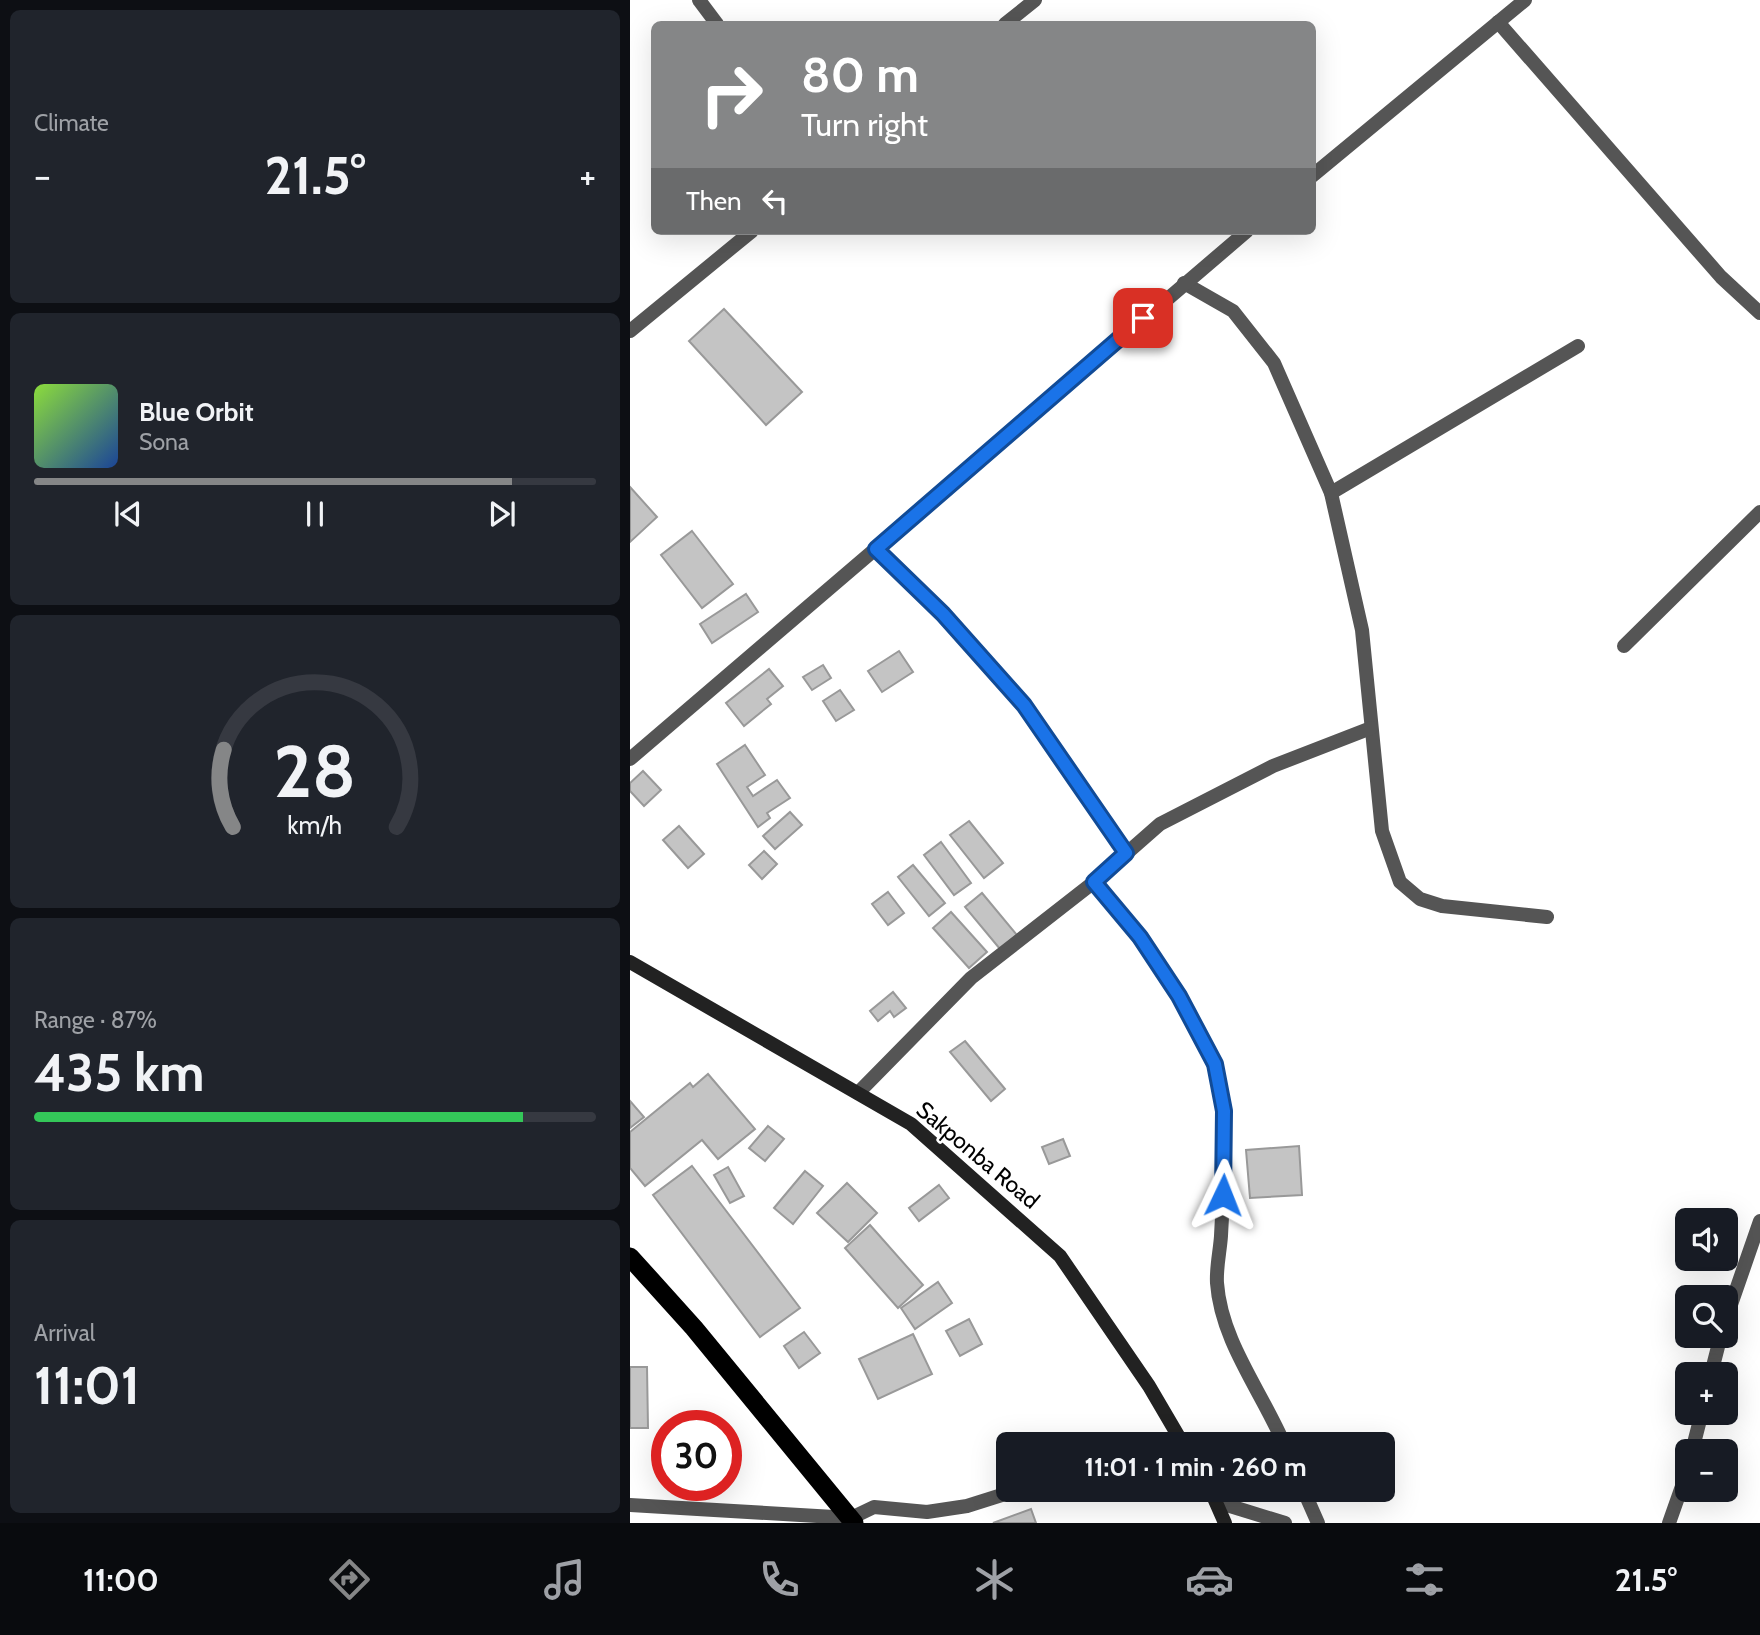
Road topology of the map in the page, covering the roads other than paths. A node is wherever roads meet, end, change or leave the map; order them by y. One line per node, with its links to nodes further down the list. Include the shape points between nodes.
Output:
1 (699, 0): 4 (street)
2 (1035, 0): 5 (street)
3 (1525, 0): 6 (street)
4 (715, 21)
5 (1009, 21)
6 (1498, 22): 7 (street); 11 (street, via 1721,277)
7 (1316, 173)
8 (747, 235): 12 (street)
9 (1242, 235): 10 (street)
10 (1184, 283): 14 (street, via 1233,311 1274,363); 16 (street)
11 (1760, 313)
12 (630, 331)
13 (1578, 346): 14 (street)
14 (1331, 493): 18 (street, via 1362,630)
15 (1760, 512): 17 (street)
16 (876, 549): 19 (street); 20 (street, via 943,614 1024,705)
17 (1623, 646)
18 (1371, 728): 20 (street, via 1273,766 1160,824); 22 (street, via 1382,831 1400,882 1420,899 1442,906)
19 (630, 759)
20 (1126, 853): 21 (street)
21 (1094, 882): 24 (street, via 971,978); 29 (street, via 1140,937 1179,996 1215,1064 1224,1111 1217,1284 1230,1337)
22 (1547, 917)
23 (630, 962): 24 (main road, Sakponba Road)
24 (858, 1093): 28 (main road, Sakponba Road, via 911,1124 1060,1256)
25 (1760, 1221): 27 (street)
26 (630, 1257): 37 (highway)
27 (1738, 1285)
28 (1176, 1432)
29 (1278, 1432)
30 (996, 1497): 36 (street)
31 (1216, 1502): 39 (main road)
32 (1230, 1502): 40 (street)
33 (1309, 1502): 41 (street)
34 (1676, 1502): 42 (street)
35 (630, 1506): 37 (street)
36 (927, 1512): 37 (street, via 874,1507); 38 (street)
37 (852, 1521)
38 (914, 1523)
39 (1225, 1523)
40 (1285, 1523)
41 (1318, 1523)
42 (1669, 1523)

